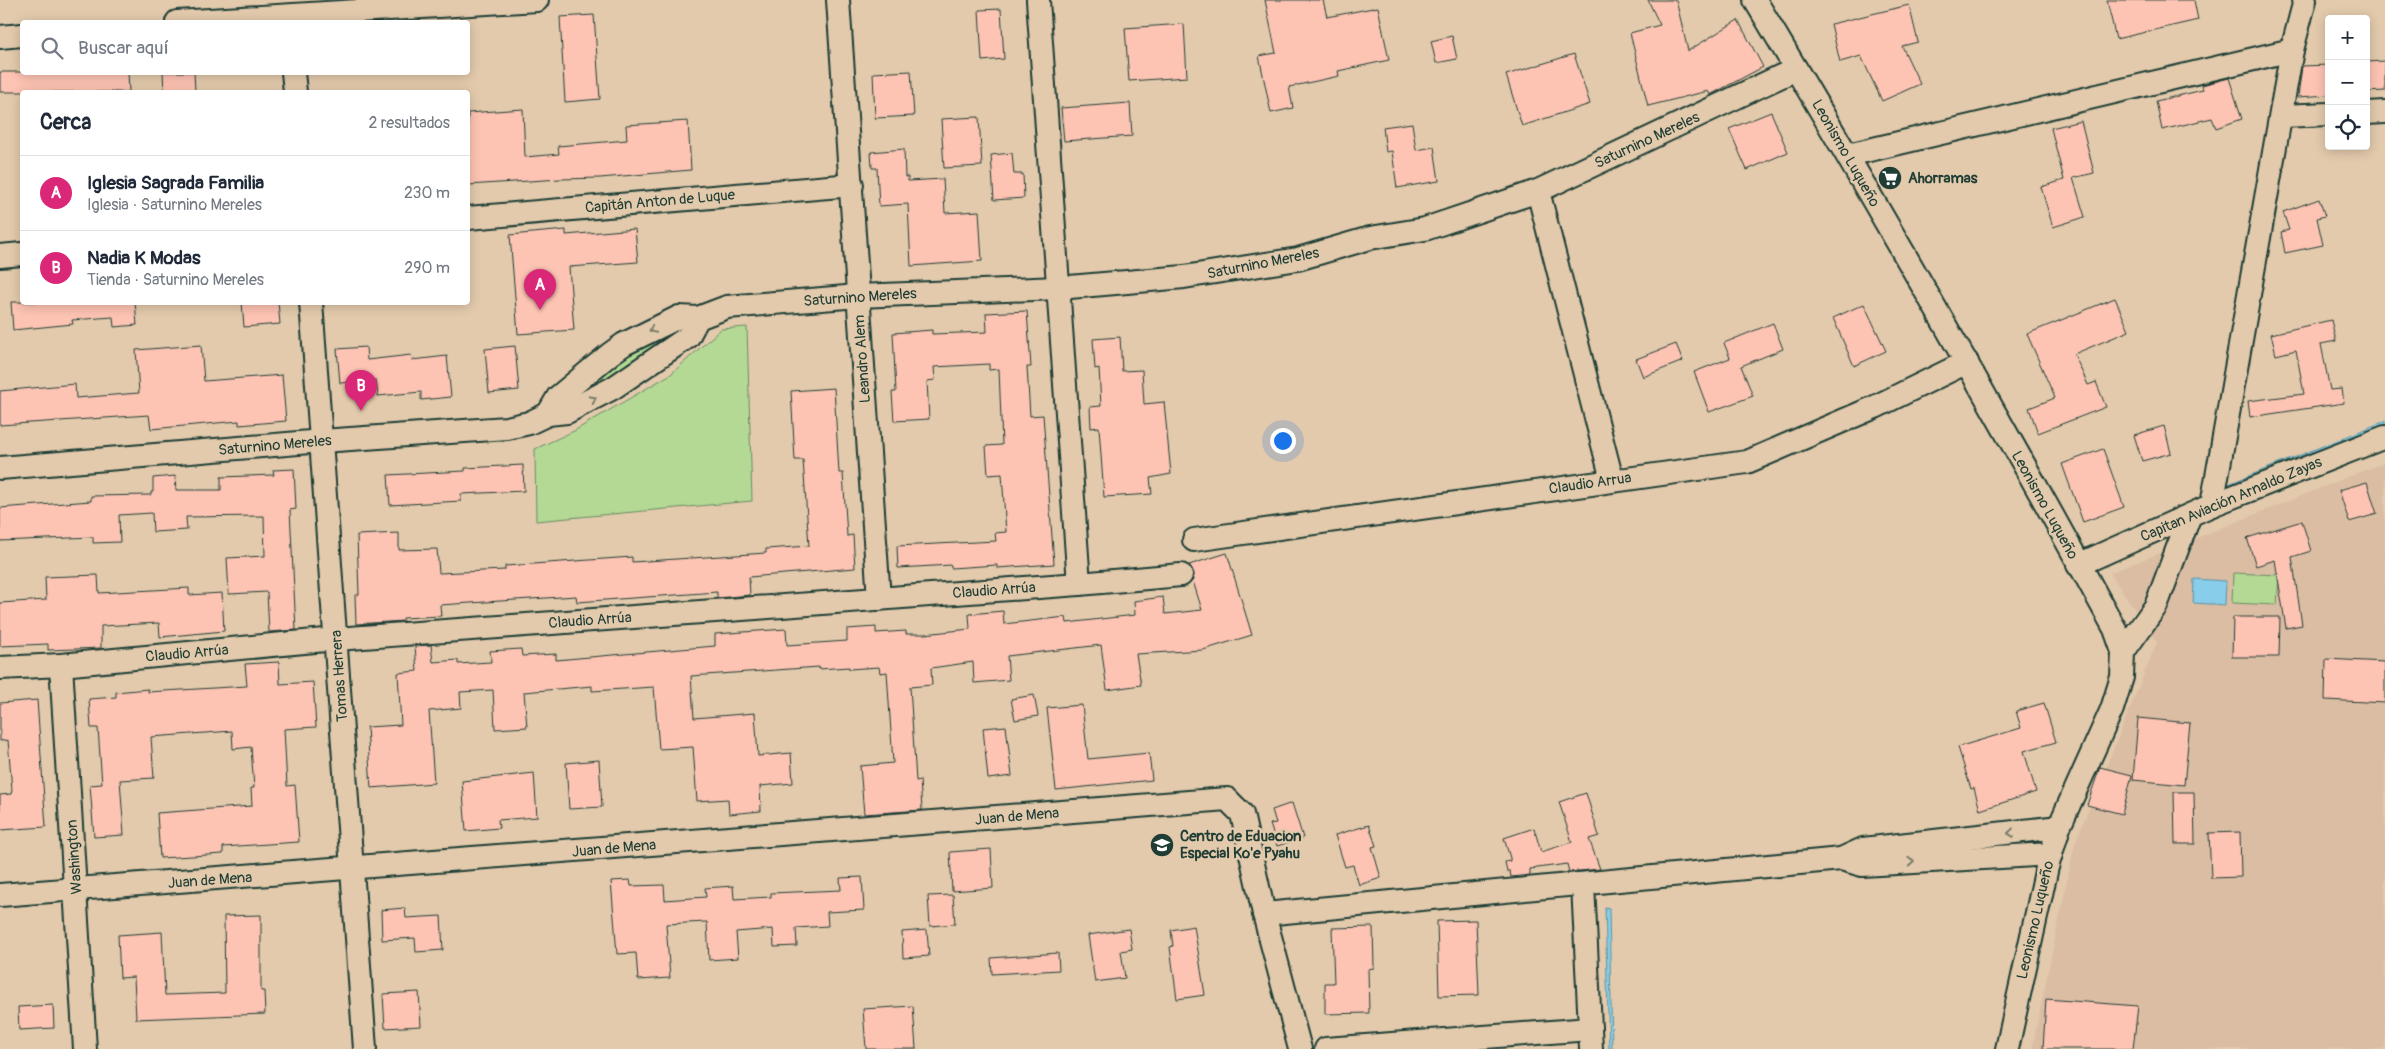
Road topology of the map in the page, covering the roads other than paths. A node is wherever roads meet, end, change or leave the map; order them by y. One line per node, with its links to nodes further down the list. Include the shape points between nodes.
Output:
1 (537, 0): 6 (street)
2 (838, 0): 19 (street, Leandro Alem)
3 (1038, 0): 24 (street)
4 (1755, 0): 11 (street, Leonismo Luqueño)
5 (2305, 0): 10 (street)
6 (289, 12): 7 (street)
7 (199, 20)
8 (20, 35): 9 (street)
9 (0, 37)
10 (2292, 50): 17 (street); 18 (street)
11 (1796, 69): 18 (street, Leonismo Luqueño); 20 (street, Saturnino Mereles)
12 (293, 75): 13 (street)
13 (295, 90)
14 (2370, 112): 15 (street)
15 (2385, 112)
16 (2325, 114): 17 (street)
17 (2280, 116): 34 (street)
18 (1848, 155): 28 (street, Leonismo Luqueño)
19 (852, 186): 21 (street, Capitán Anton de Luque); 25 (street, Leandro Alem)
20 (1538, 191): 24 (street, Saturnino Mereles, via 1425,228 1370,238 1298,258 1184,277); 33 (street)
21 (470, 218)
22 (20, 254): 23 (street)
23 (0, 256)
24 (1058, 288): 25 (street, Saturnino Mereles); 39 (street)
25 (858, 296): 27 (street, Saturnino Mereles, via 727,307); 40 (street, Leandro Alem)
26 (311, 305): 31 (street, Tomas Herrera)
27 (698, 318): 29 (street, Saturnino Mereles, one-way to 27, via 567,412 636,374 688,337); 29 (street, Saturnino Mereles, one-way to 29, via 678,317 624,344 558,397)
28 (1967, 362): 33 (street, Claudio Arrua, via 1875,407 1746,462); 37 (street, Leonismo Luqueño)
29 (548, 414): 31 (street, Saturnino Mereles, via 507,428)
30 (2385, 436): 34 (street, Capitan Aviación Arnaldo Zayas)
31 (322, 441): 32 (street, Saturnino Mereles); 41 (street, Tomas Herrera)
32 (0, 468)
33 (1612, 480): 36 (street, Claudio Arrua)
34 (2212, 506): 35 (street, Capitan Aviación Arnaldo Zayas)
35 (2190, 515): 37 (street, Capitan Aviación Arnaldo Zayas); 42 (street, via 2156,606)
36 (1194, 540)
37 (2078, 565): 42 (street, Leonismo Luqueño, via 2115,629)
38 (1181, 575): 39 (street, Claudio Arrúa)
39 (1079, 584): 40 (street, Claudio Arrúa)
40 (879, 599): 41 (street, Claudio Arrúa)
41 (336, 639): 43 (street, Claudio Arrúa); 48 (street, Tomas Herrera)
42 (2123, 652): 45 (street, Leonismo Luqueño, via 2122,678 2112,710)
43 (61, 665): 44 (street, Claudio Arrúa); 50 (street, Washington)
44 (0, 668)
45 (2060, 827): 46 (street, Leonismo Luqueño); 47 (street, one-way to 47, via 1863,849)
46 (2050, 854): 47 (street, one-way to 46, via 1862,865); 58 (street, Leonismo Luqueño)
47 (1840, 859): 49 (street)
48 (353, 869): 50 (street, Juan de Mena); 52 (street, Juan de Mena, via 1227,799 1242,814); 55 (street, Tomas Herrera)
49 (1583, 884): 52 (street); 53 (street)
50 (76, 890): 51 (street, Juan de Mena); 54 (street, Washington)
51 (0, 895)
52 (1264, 914): 56 (street)
53 (1591, 1039): 57 (street)
54 (84, 1049)
55 (365, 1049)
56 (1300, 1049)
57 (1326, 1049)
58 (2007, 1049)

